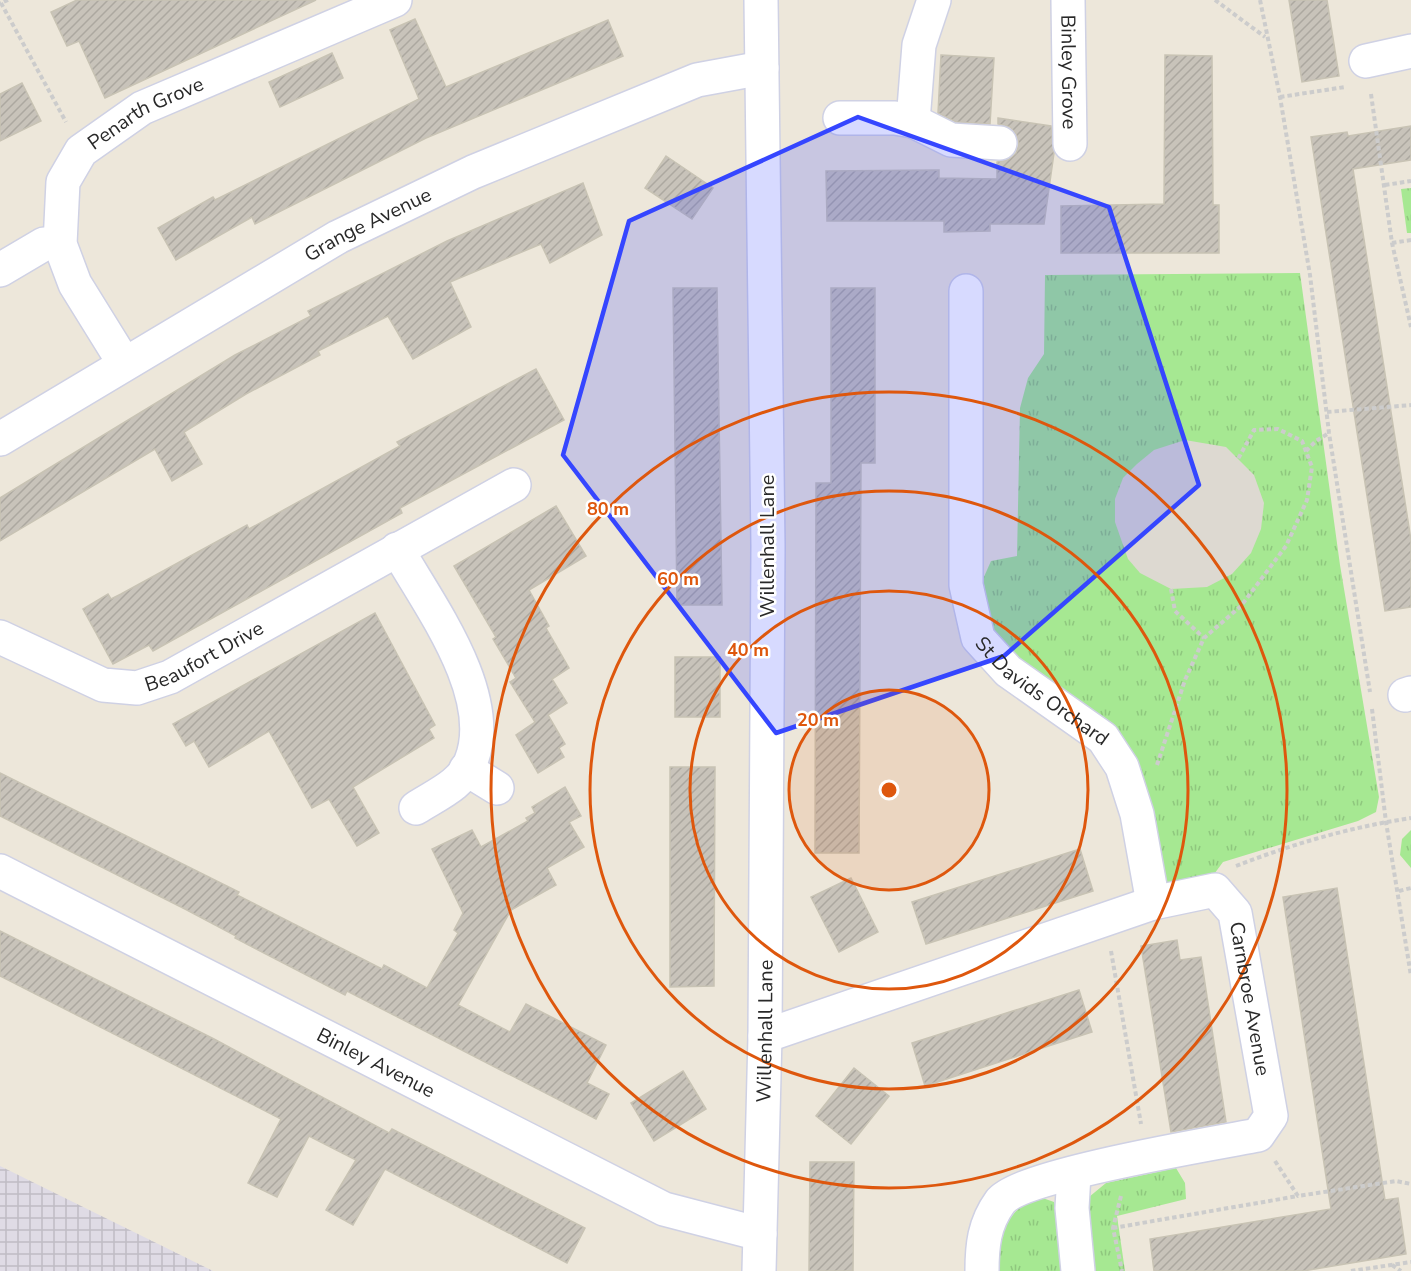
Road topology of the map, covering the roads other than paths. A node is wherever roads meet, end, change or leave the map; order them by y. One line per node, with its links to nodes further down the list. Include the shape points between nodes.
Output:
1 (395, 0): 12 (street, Penarth Grove, via 142,108 81,151 63,182)
2 (761, 0): 7 (street, Willenhall Lane)
3 (934, 0): 9 (street, via 919,45)
4 (1068, 0): 11 (street, Binley Grove)
5 (1411, 51): 6 (street)
6 (1366, 61)
7 (762, 68): 15 (street, Grange Avenue, via 697,81 473,172 338,237); 25 (street, Willenhall Lane, via 768,546)
8 (840, 118): 9 (street)
9 (913, 120): 10 (street, via 951,140)
10 (1000, 143)
11 (1070, 144)
12 (60, 244): 13 (street, via 44,244); 15 (street, Penarth Grove, via 75,284)
13 (0, 270)
14 (966, 291): 24 (street, St Davids Orchard, via 966,585 978,638 1008,671 1103,738 1122,767 1137,814)
15 (124, 363): 16 (street, Grange Avenue)
16 (0, 439)
17 (514, 485): 18 (street, Beaufort Drive)
18 (397, 549): 19 (street, Beaufort Drive, via 170,677 137,688 103,684); 20 (street, via 458,656 474,697 478,730)
19 (0, 637)
20 (466, 769): 21 (street); 22 (street, via 457,782)
21 (497, 788)
22 (416, 808)
23 (0, 871): 27 (street, Binley Avenue, via 664,1209)
24 (1153, 903): 25 (street); 26 (street, Carnbroe Avenue, via 1215,890 1235,913 1271,1116 1258,1135)
25 (765, 1036): 27 (street, Willenhall Lane)
26 (1074, 1174): 29 (street, via 1034,1183 1001,1201 982,1237); 30 (street, via 1072,1208)
27 (760, 1234): 28 (street, Willenhall Lane)
28 (759, 1271)
29 (982, 1271)
30 (1078, 1271)

